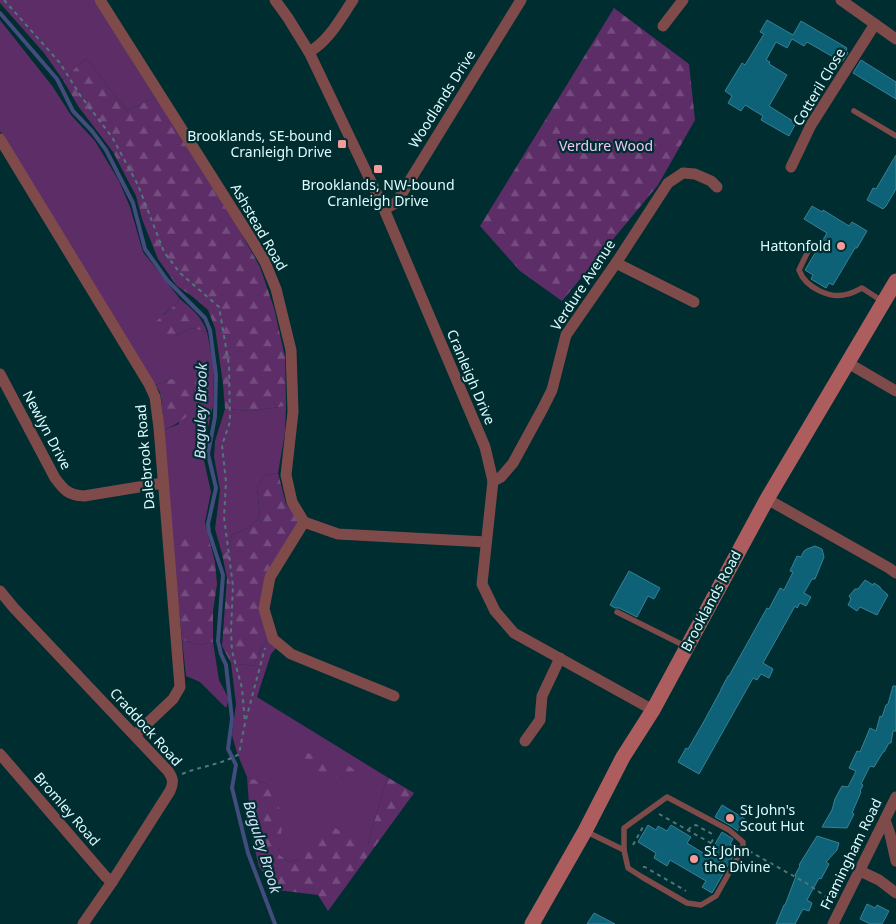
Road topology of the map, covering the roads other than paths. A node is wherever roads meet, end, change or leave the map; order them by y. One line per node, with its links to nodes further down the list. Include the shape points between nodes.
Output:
1 (100, 0): 28 (street, Ashstead Road, via 250,237 276,289 291,350 293,412 286,475 292,502)
2 (275, 0): 10 (street, Cranleigh Drive)
3 (354, 0): 10 (street, via 326,40)
4 (522, 0): 16 (street, Woodlands Drive, via 396,203)
5 (683, 0): 8 (street)
6 (841, 0): 7 (street)
7 (875, 24): 9 (street); 14 (street, Cotteril Close, via 812,125)
8 (662, 26)
9 (896, 39)
10 (309, 52): 16 (street, Cranleigh Drive)
11 (854, 111): 12 (lane)
12 (896, 136)
13 (0, 139): 26 (street, Dalebrook Road, via 150,384 155,397)
14 (791, 167)
15 (717, 187): 18 (street, Verdure Avenue, via 695,174 683,174 668,183)
16 (384, 209): 25 (street, Cranleigh Drive, via 485,447)
17 (809, 249): 21 (lane, via 799,270 806,282 830,295 848,294 862,288)
18 (616, 263): 20 (street); 25 (street, Verdure Avenue, via 566,335 552,390 513,463)
19 (896, 281): 21 (street, Brooklands Road)
20 (694, 302)
21 (884, 302): 22 (street, Brooklands Road)
22 (848, 363): 24 (street); 27 (street, Brooklands Road)
23 (0, 374): 26 (street, Newlyn Drive, via 55,478 67,492 84,496)
24 (896, 391)
25 (493, 481): 29 (street, Cranleigh Drive)
26 (163, 483): 37 (street, Dalebrook Road, via 180,687 173,699)
27 (767, 499): 30 (street); 33 (street, Brooklands Road)
28 (304, 522): 29 (street, via 338,534); 35 (street, via 270,577 264,609 273,639 291,654)
29 (486, 542): 34 (street, Cranleigh Drive, via 482,584 495,611 514,633)
30 (896, 573)
31 (0, 591): 37 (street, Craddock Road)
32 (617, 612): 33 (lane)
33 (687, 647): 36 (street, Brooklands Road)
34 (560, 658): 36 (street, Cranleigh Drive); 38 (street, via 542,696 540,720)
35 (394, 696)
36 (653, 710): 42 (street, Brooklands Road)
37 (135, 736): 46 (street, Craddock Road, via 168,770 173,784)
38 (525, 741)
39 (0, 754): 46 (street, Bromley Road)
40 (896, 797): 41 (street, Framingham Road)
41 (885, 820): 44 (street); 45 (street, Framingham Road)
42 (585, 831): 43 (lane); 49 (street, Brooklands Road)
43 (624, 850): 43 (lane, via 624,828 667,797 729,830 743,842 743,848 716,896 701,905 687,903 642,878 628,868)
44 (896, 861)
45 (860, 870): 47 (street); 50 (street, Framingham Road)
46 (112, 882): 48 (street, Craddock Road)
47 (896, 893)
48 (83, 924)
49 (532, 924)
50 (833, 924)

